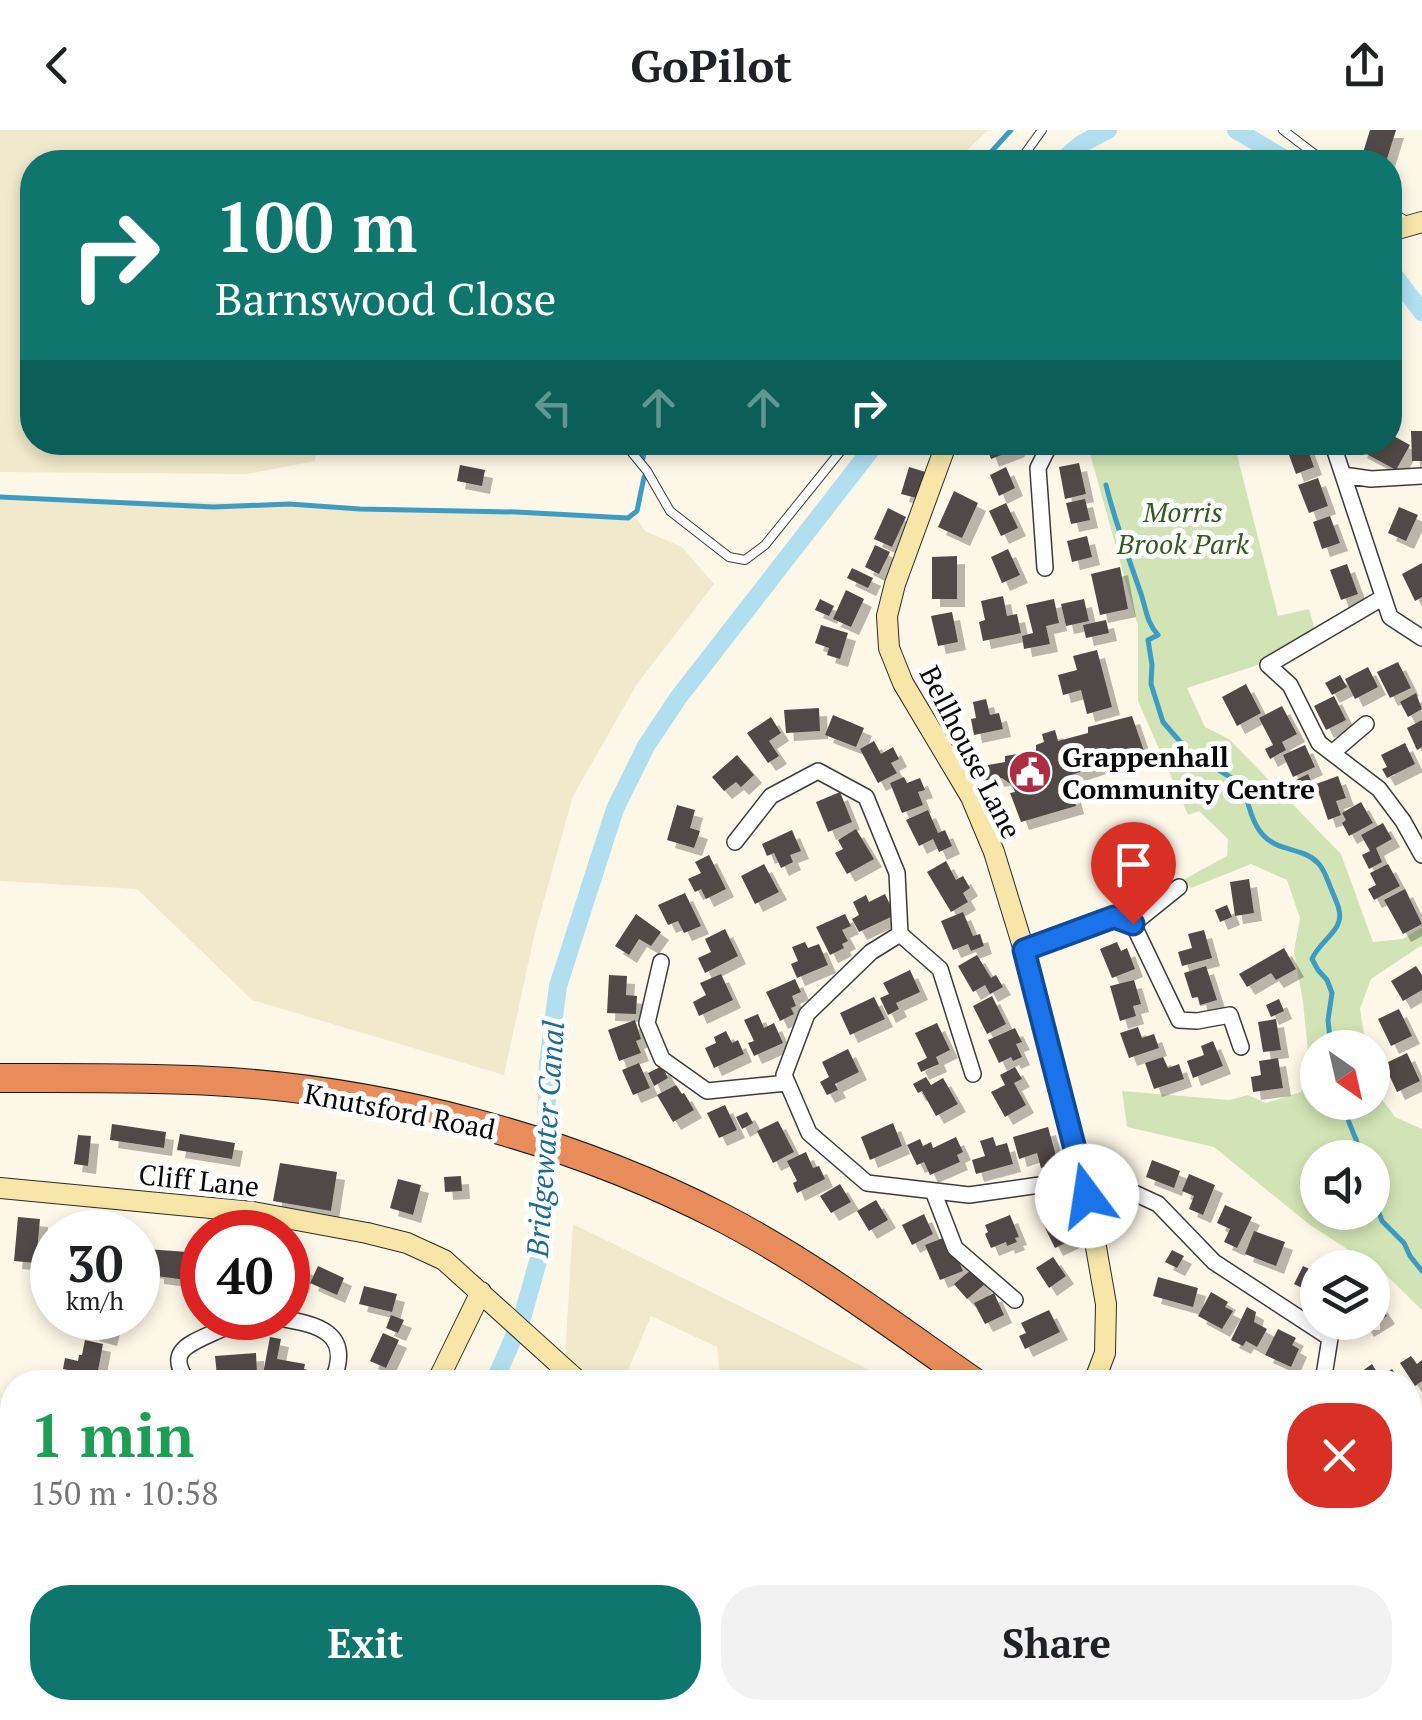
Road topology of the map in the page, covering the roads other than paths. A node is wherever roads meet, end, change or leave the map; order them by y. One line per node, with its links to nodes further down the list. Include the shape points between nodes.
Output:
1 (1283, 130): 2 (lane)
2 (1309, 150)
3 (638, 455): 4 (lane, via 670,511 729,558 744,560)
4 (837, 455)
5 (942, 455): 20 (street, Bellhouse Lane, via 895,584 889,648 971,797)
6 (1044, 455): 10 (street, via 1038,468)
7 (1336, 455): 8 (street)
8 (1343, 475): 9 (street); 11 (street)
9 (1422, 476)
10 (1045, 568)
11 (1382, 598): 12 (street, via 1390,616); 14 (street, via 1268,665 1290,685 1319,743)
12 (1422, 638)
13 (1366, 724): 14 (street)
14 (1332, 753): 16 (street, via 1379,788)
15 (735, 842): 19 (street, via 771,796 818,771 866,796 897,873)
16 (1422, 855)
17 (1180, 887): 18 (street)
18 (1133, 924): 20 (street, via 1114,917); 22 (street, via 1179,1020 1230,1015)
19 (900, 934): 23 (street, via 940,968); 25 (street, via 871,952 807,1014 784,1075)
20 (1024, 950): 27 (street, Bellhouse Lane)
21 (661, 962): 25 (street, via 648,1022 662,1059 707,1091)
22 (1241, 1047)
23 (972, 1074)
24 (0, 1078): 39 (highway, Knutsford Road, via 215,1080 442,1115 517,1135 724,1218)
25 (787, 1084): 28 (street, via 809,1133 866,1183)
26 (0, 1188): 29 (street, Cliff Lane)
27 (1085, 1188): 28 (street); 40 (street, Bellhouse Lane, via 1106,1304 1106,1352); 41 (street, via 1132,1192 1158,1204 1214,1262 1330,1338)
28 (934, 1190): 32 (street, via 955,1248)
29 (180, 1212)
30 (310, 1230): 31 (street, Cliff Lane, via 407,1243 444,1260)
31 (481, 1292): 37 (street); 38 (street, Cliff Lane)
32 (1015, 1300)
33 (310, 1323): 36 (street, via 334,1341)
34 (199, 1340): 35 (street, via 180,1354)
35 (181, 1370)
36 (337, 1370)
37 (443, 1370)
38 (566, 1370)
39 (957, 1370)
40 (1099, 1370)
41 (1325, 1370)

